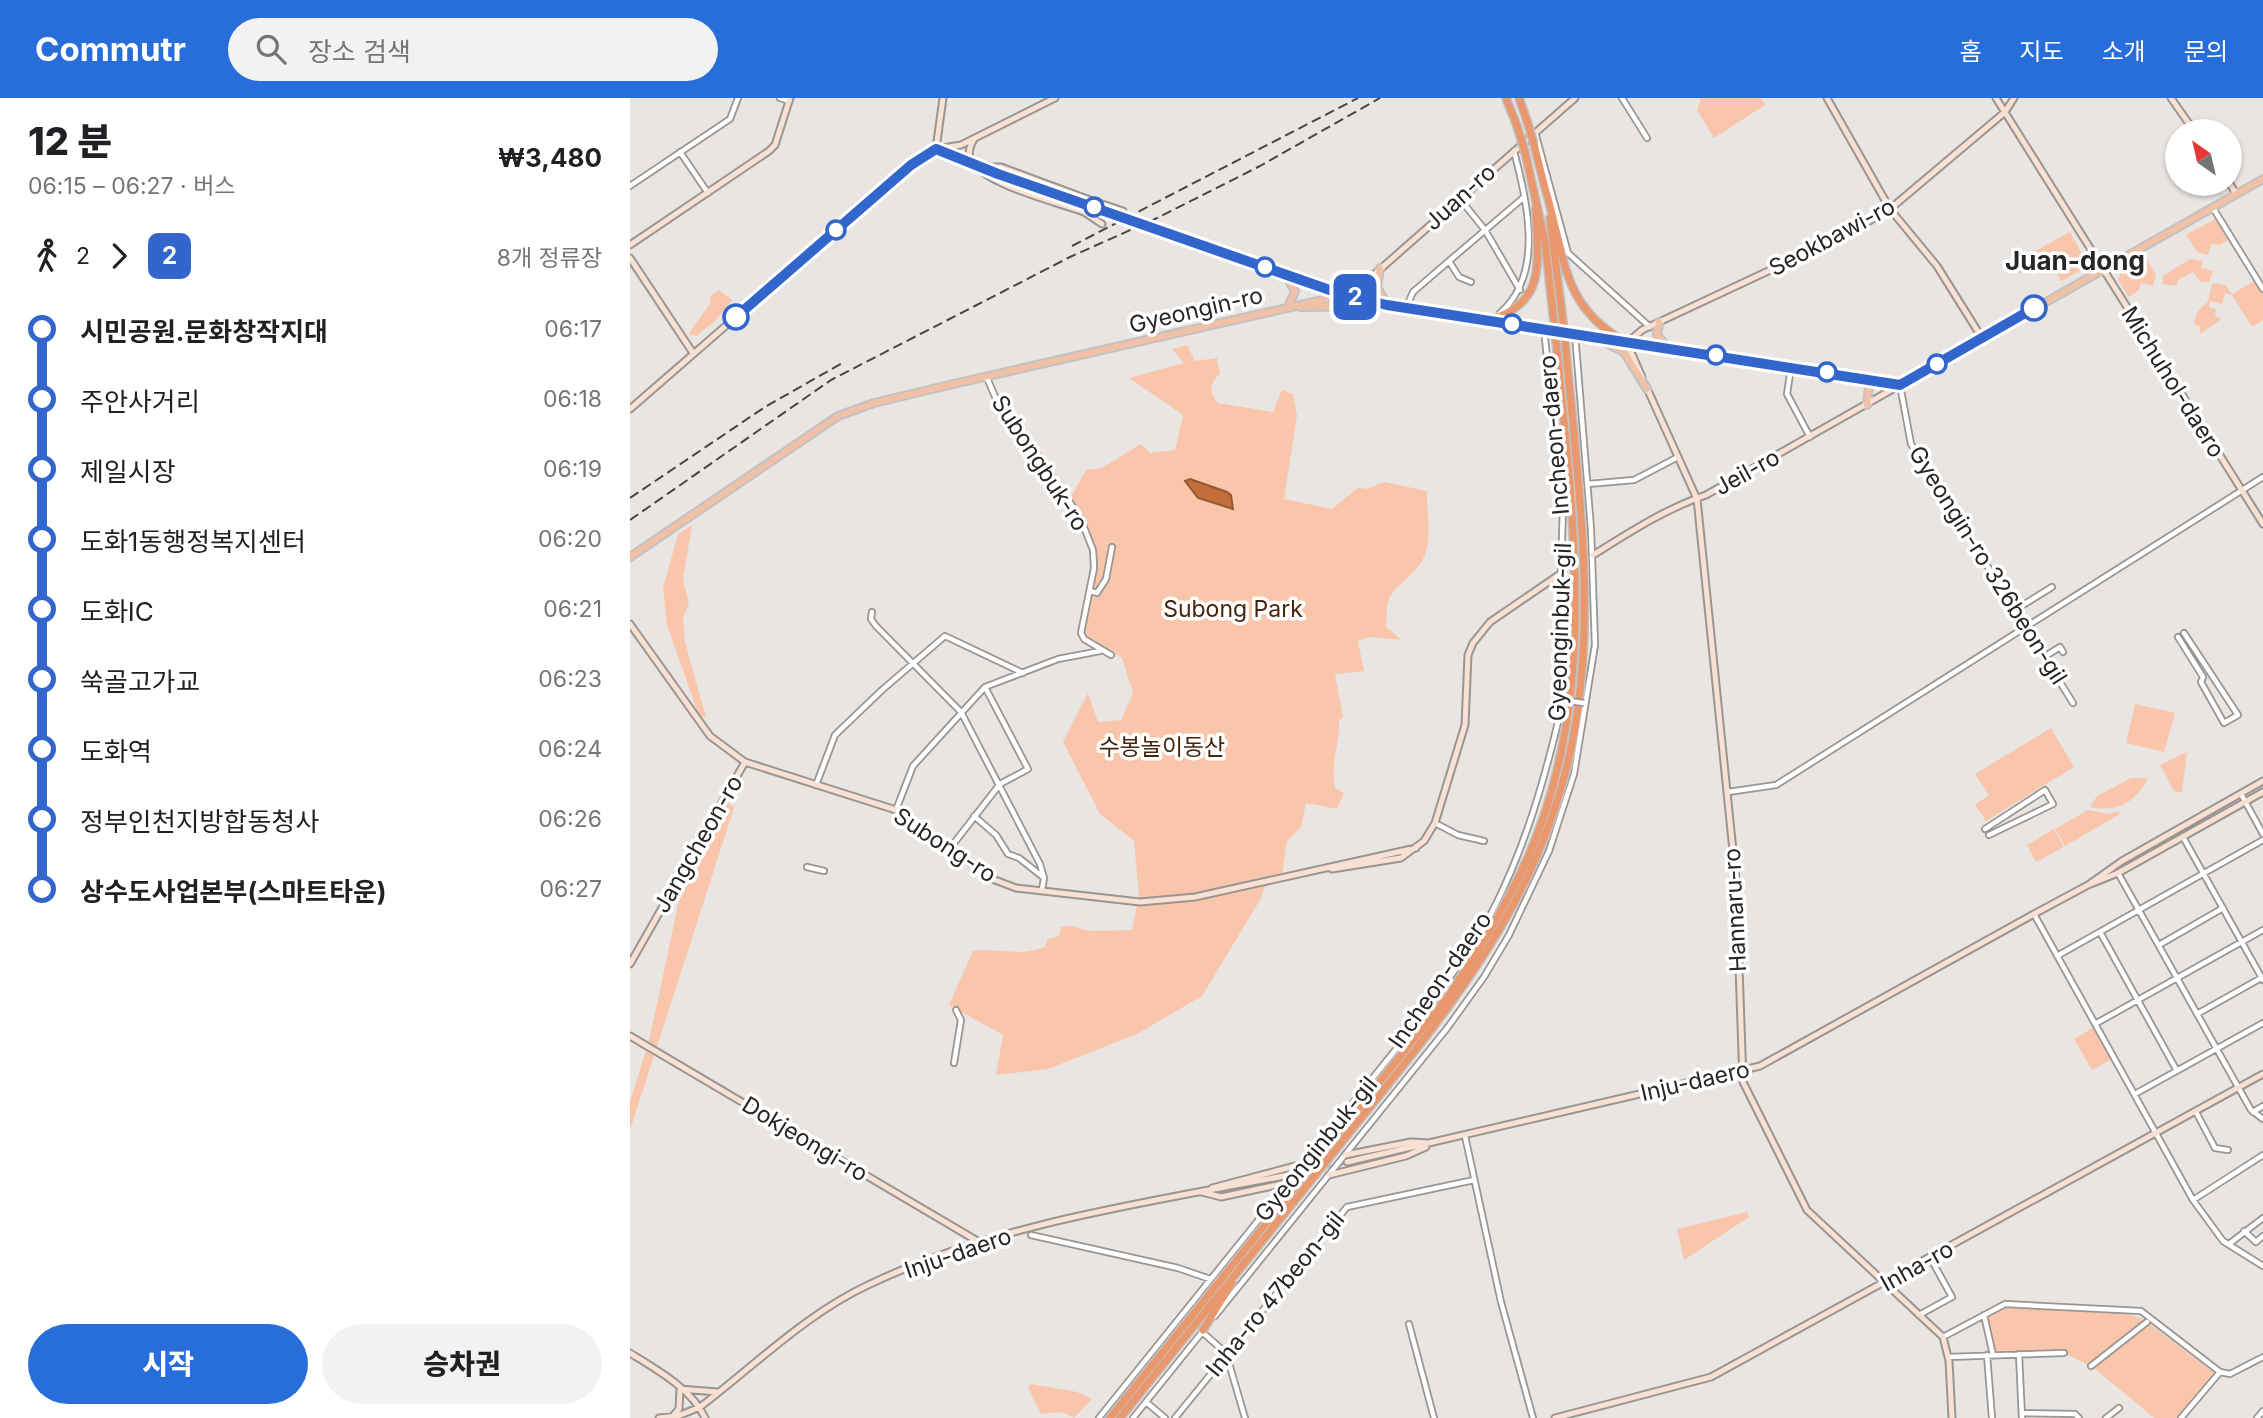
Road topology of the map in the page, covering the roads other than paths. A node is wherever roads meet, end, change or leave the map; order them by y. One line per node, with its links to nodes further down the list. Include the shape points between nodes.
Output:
1 (738, 98): 21 (street, via 730,119)
2 (780, 98): 13 (street)
3 (943, 98): 19 (main road)
4 (1055, 98): 17 (main road)
5 (1506, 98): 26 (highway, Incheon-daero, bridge)
6 (1519, 98): 25 (highway, Incheon-daero, bridge)
7 (1575, 98): 16 (main road, Juan-ro)
8 (1622, 98): 18 (street)
9 (1827, 98): 34 (main road)
10 (1996, 98): 14 (main road, Michuhol-daero)
11 (2014, 98): 14 (main road, Seokbawi-ro)
12 (2171, 98): 15 (main road)
13 (790, 99): 28 (main road, via 772,148)
14 (2005, 112): 34 (main road, Seokbawi-ro); 43 (main road, Michuhol-daero)
15 (2186, 119)
16 (1535, 131): 20 (main road, Juan-ro); 54 (street, via 1569,253)
17 (975, 138): 19 (main road); 22 (main road, via 969,156)
18 (1647, 138)
19 (936, 149): 22 (main road); 62 (main road, via 911,165)
20 (1514, 150): 30 (street); 31 (main road, Juan-ro)
21 (680, 152): 24 (street); 28 (street)
22 (978, 167): 32 (main road, via 1001,167); 36 (main road, via 995,180); 44 (main road, bridge)
23 (2263, 179): 27 (main road)
24 (630, 186)
25 (1545, 188): 59 (highway, Incheon-daero, bridge, via 1562,314); 60 (highway, via 1578,303 1602,330)
26 (1535, 190): 52 (highway, via 1537,262 1532,292 1509,314); 59 (highway, Incheon-daero, bridge)
27 (2242, 191)
28 (708, 193): 39 (main road)
29 (2232, 196): 33 (main road)
30 (1523, 198): 38 (street); 47 (street, via 1528,263)
31 (1459, 199): 38 (street); 42 (main road, Juan-ro)
32 (1090, 200): 35 (main road); 36 (main road)
33 (2213, 207): 43 (main road); 46 (street)
34 (1890, 209): 53 (main road, Seokbawi-ro, via 1843,236); 58 (main road, via 1937,266)
35 (1123, 211)
36 (1084, 212): 37 (main road)
37 (1101, 223)
38 (1485, 230): 41 (street); 47 (street)
39 (630, 245)
40 (630, 258): 62 (main road)
41 (1449, 261): 45 (street, via 1459,277); 51 (street, via 1413,292)
42 (1380, 268): 48 (main road, Juan-ro); 49 (main road, via 1377,287)
43 (2103, 269): 58 (main road); 74 (main road, Michuhol-daero)
44 (1285, 274): 48 (main road); 50 (main road, via 1295,291)
45 (1471, 282)
46 (2263, 289)
47 (1520, 290): 52 (street)
48 (1344, 295): 49 (main road, Gyeongin-ro); 50 (main road, Gyeongin-ro)
49 (1387, 305): 50 (main road); 51 (main road, Gyeongin-ro)
50 (1288, 307): 65 (main road, Gyeongin-ro)
51 (1406, 308): 52 (main road, Gyeongin-ro)
52 (1490, 320): 55 (main road, Gyeongin-ro)
53 (1659, 322): 54 (main road, Seokbawi-ro); 61 (main road, via 1657,335)
54 (1650, 327): 60 (main road, Seokbawi-ro)
55 (1544, 329): 56 (main road, Gyeongin-ro); 80 (street, Gyeonginbuk-gil, via 1563,507)
56 (1575, 334): 57 (main road, Gyeongin-ro); 73 (street)
57 (1598, 338): 60 (main road, Gyeongin-ro); 67 (main road, via 1623,352)
58 (1982, 338): 66 (main road)
59 (1560, 341): 174 (highway, Incheon-daero, via 1584,561 1583,650 1568,759 1537,858 1505,924 1455,1001); 203 (highway, Incheon-daero, via 1576,562 1575,652 1550,796 1529,854 1496,922 1450,994)
60 (1627, 343): 61 (main road, Gyeongin-ro); 67 (main road, Hannaru-ro)
61 (1670, 349): 63 (main road, Gyeongin-ro)
62 (693, 353): 69 (main road)
63 (1791, 367): 64 (main road, Gyeongin-ro); 70 (street, via 1787,394)
64 (1858, 377): 66 (main road, Gyeongin-ro); 68 (main road, via 1869,386)
65 (987, 378): 79 (main road, Gyeongin-ro, via 838,416); 82 (street, Subongbuk-ro, via 1003,415 1034,449 1080,517 1093,550)
66 (1900, 385): 68 (main road, Jeil-ro); 83 (street, Gyeongin-ro 326beon-gil, via 1911,444)
67 (1647, 389): 71 (main road, Hannaru-ro)
68 (1867, 405): 70 (main road, Jeil-ro)
69 (630, 409)
70 (1810, 438): 75 (main road, Jeil-ro)
71 (1678, 457): 73 (street, via 1634,480); 75 (main road, Hannaru-ro)
72 (2263, 477): 74 (street)
73 (1588, 484): 78 (street)
74 (2242, 491): 76 (main road, Michuhol-daero); 86 (street)
75 (1697, 499): 78 (main road, Jeil-ro, via 1637,527); 104 (main road, Hannaru-ro)
76 (2263, 524)
77 (1112, 547): 82 (street, via 1106,579 1097,593)
78 (1593, 555): 97 (street, via 1595,645)
79 (630, 557)
80 (1563, 572): 96 (street, Gyeonginbuk-gil); 110 (main road, Subong-ro, via 1489,622 1473,643 1467,663 1465,725)
81 (2052, 587): 83 (street)
82 (1090, 591): 89 (street, Subongbuk-ro, via 1081,633)
83 (2015, 610): 86 (street, Gyeongin-ro 326beon-gil)
84 (872, 612): 93 (street, via 876,625)
85 (630, 624): 100 (main road, Subong-ro, via 710,736)
86 (2026, 627): 92 (street, Gyeongin-ro 326beon-gil); 104 (street, via 1776,785)
87 (2184, 633): 88 (street, via 2238,715 2224,723)
88 (2178, 636)
89 (1103, 651): 91 (street, Subongbuk-ro); 94 (street, via 1058,659)
90 (2063, 652): 92 (street, via 2060,648)
91 (1111, 655)
92 (2044, 657): 98 (street, Gyeongin-ro 326beon-gil)
93 (914, 662): 94 (street, via 946,636); 99 (street); 103 (street, via 835,735)
94 (1023, 673): 95 (street)
95 (985, 687): 99 (street); 102 (street, via 1028,769)
96 (1559, 699): 97 (street, bridge); 159 (street, Gyeonginbuk-gil, via 1548,764 1525,840 1497,904 1461,962)
97 (1585, 703): 158 (street, via 1566,801 1530,897 1477,987)
98 (2073, 703)
99 (961, 712): 102 (street); 108 (street, via 913,766)
100 (745, 762): 103 (main road, Subong-ro); 133 (main road, Jangcheon-ro)
101 (2263, 781): 106 (main road, Inju-daero)
102 (1000, 784): 109 (street); 122 (street)
103 (816, 785): 108 (main road, Subong-ro)
104 (1728, 792): 145 (main road, Hannaru-ro, via 1736,880)
105 (2263, 792): 107 (main road, Inju-daero)
106 (2241, 794): 107 (street); 123 (main road, Inju-daero)
107 (2245, 802): 112 (street); 114 (main road, Inju-daero)
108 (896, 810): 117 (main road, Subong-ro)
109 (974, 816): 117 (street); 122 (street, via 996,835 1008,854)
110 (1435, 823): 116 (street); 124 (main road, Subong-ro, via 1402,858 1329,868 1195,898 1140,902)
111 (1985, 829): 113 (street, via 2045,790 2053,804)
112 (2263, 834)
113 (1989, 835)
114 (2183, 837): 120 (main road, Inju-daero); 121 (street)
115 (2263, 840): 121 (street)
116 (1484, 841)
117 (951, 847): 124 (main road, Subong-ro, via 995,880)
118 (807, 867): 119 (street)
119 (824, 871)
120 (2118, 873): 123 (main road, Inju-daero); 126 (street)
121 (2204, 874): 125 (street); 126 (street)
122 (1044, 877): 124 (street)
123 (2088, 885): 127 (main road, Inju-daero)
124 (1042, 890)
125 (2223, 908): 130 (street); 131 (street)
126 (2139, 910): 129 (street); 131 (street)
127 (2034, 914): 132 (street); 145 (main road, Inju-daero)
128 (2263, 930): 130 (street)
129 (2100, 932): 132 (street); 136 (street)
130 (2242, 942): 134 (street); 135 (street)
131 (2159, 945): 134 (street)
132 (2057, 956): 140 (street)
133 (630, 964)
134 (2177, 978): 136 (street); 138 (street)
135 (2263, 978): 138 (street)
136 (2138, 1000): 140 (street); 144 (street)
137 (956, 1010): 143 (street, via 961,1020)
138 (2197, 1014): 142 (street)
139 (2263, 1023): 142 (street)
140 (2095, 1024): 148 (street)
141 (630, 1036): 170 (main road, Dokjeongi-ro)
142 (2217, 1049): 144 (street); 147 (street)
143 (954, 1063)
144 (2177, 1071): 148 (street)
145 (1741, 1073): 154 (main road, Inju-daero); 176 (main road, Hannaru-ro, via 1745,1090 1807,1210)
146 (2263, 1074): 147 (main road, Inha-ro)
147 (2239, 1088): 150 (main road, Inha-ro); 151 (street)
148 (2135, 1094): 153 (street)
149 (2263, 1106): 151 (street)
150 (2196, 1112): 153 (main road, Inha-ro); 156 (street, via 2215,1148)
151 (2253, 1112): 152 (street)
152 (2263, 1119)
153 (2158, 1133): 165 (street); 172 (main road, Inha-ro)
154 (1465, 1136): 155 (main road, Inju-daero); 162 (street)
155 (1432, 1143): 158 (main road, via 1410,1142); 161 (main road, via 1406,1156)
156 (2228, 1150)
157 (2263, 1155): 165 (street)
158 (1346, 1159): 161 (street)
159 (1306, 1163): 163 (street, Gyeonginbuk-gil); 164 (main road, via 1232,1180)
160 (1294, 1174): 164 (main road, Inju-daero)
161 (1329, 1174): 181 (street)
162 (1475, 1180): 184 (street, Inha-ro 47beon-gil, via 1347,1207); 210 (street)
163 (1291, 1182): 164 (main road, via 1221,1197); 175 (street, Gyeonginbuk-gil)
164 (1202, 1192): 168 (main road, Inju-daero)
165 (2193, 1200): 171 (street)
166 (2262, 1220): 167 (street)
167 (2244, 1231): 169 (street, via 2256,1242); 171 (street)
168 (1031, 1232): 170 (main road, Inju-daero); 175 (street)
169 (2263, 1236)
170 (979, 1242): 193 (main road, Inju-daero, via 867,1285)
171 (2229, 1244): 173 (street)
172 (1931, 1258): 176 (main road, Inha-ro); 177 (street, via 1952,1297)
173 (2263, 1266)
174 (1235, 1274): 181 (highway); 204 (highway, Incheon-daero)
175 (1211, 1280): 202 (street, Gyeonginbuk-gil)
176 (1885, 1284): 177 (main road, Hannaru-ro); 211 (main road, Inha-ro, via 1711,1377)
177 (1919, 1315): 182 (main road, Hannaru-ro)
178 (1984, 1315): 182 (street); 187 (street); 191 (street, via 2005,1304 2141,1311)
179 (2147, 1322): 190 (street)
180 (1409, 1324): 209 (street)
181 (1203, 1331): 184 (street); 194 (street)
182 (1943, 1337): 188 (main road)
183 (630, 1353): 192 (main road)
184 (1226, 1353): 207 (street, Inha-ro 47beon-gil); 208 (street)
185 (2064, 1353): 186 (street)
186 (2019, 1354): 187 (street); 198 (street)
187 (1990, 1355): 188 (street); 213 (street)
188 (1948, 1357): 212 (main road)
189 (2263, 1357): 191 (street, via 2230,1374)
190 (2091, 1366)
191 (2220, 1372): 216 (street)
192 (680, 1389): 193 (main road); 195 (main road); 199 (main road, via 679,1409)
193 (720, 1392): 195 (main road, Inju-daero)
194 (1146, 1402): 205 (street); 206 (street)
195 (700, 1407): 199 (main road, Inju-daero); 201 (main road)
196 (2119, 1408): 215 (street)
197 (2263, 1411): 217 (street)
198 (2022, 1415): 214 (street, via 2075,1414)
199 (673, 1416): 200 (main road, Inju-daero)
200 (662, 1418)
201 (705, 1418)
202 (1099, 1418)
203 (1110, 1418)
204 (1120, 1418)
205 (1133, 1418)
206 (1165, 1418)
207 (1175, 1418)
208 (1245, 1418)
209 (1434, 1418)
210 (1533, 1418)
211 (1555, 1418)
212 (1952, 1418)
213 (1992, 1418)
214 (2079, 1418)
215 (2106, 1418)
216 (2181, 1418)
217 (2257, 1418)

